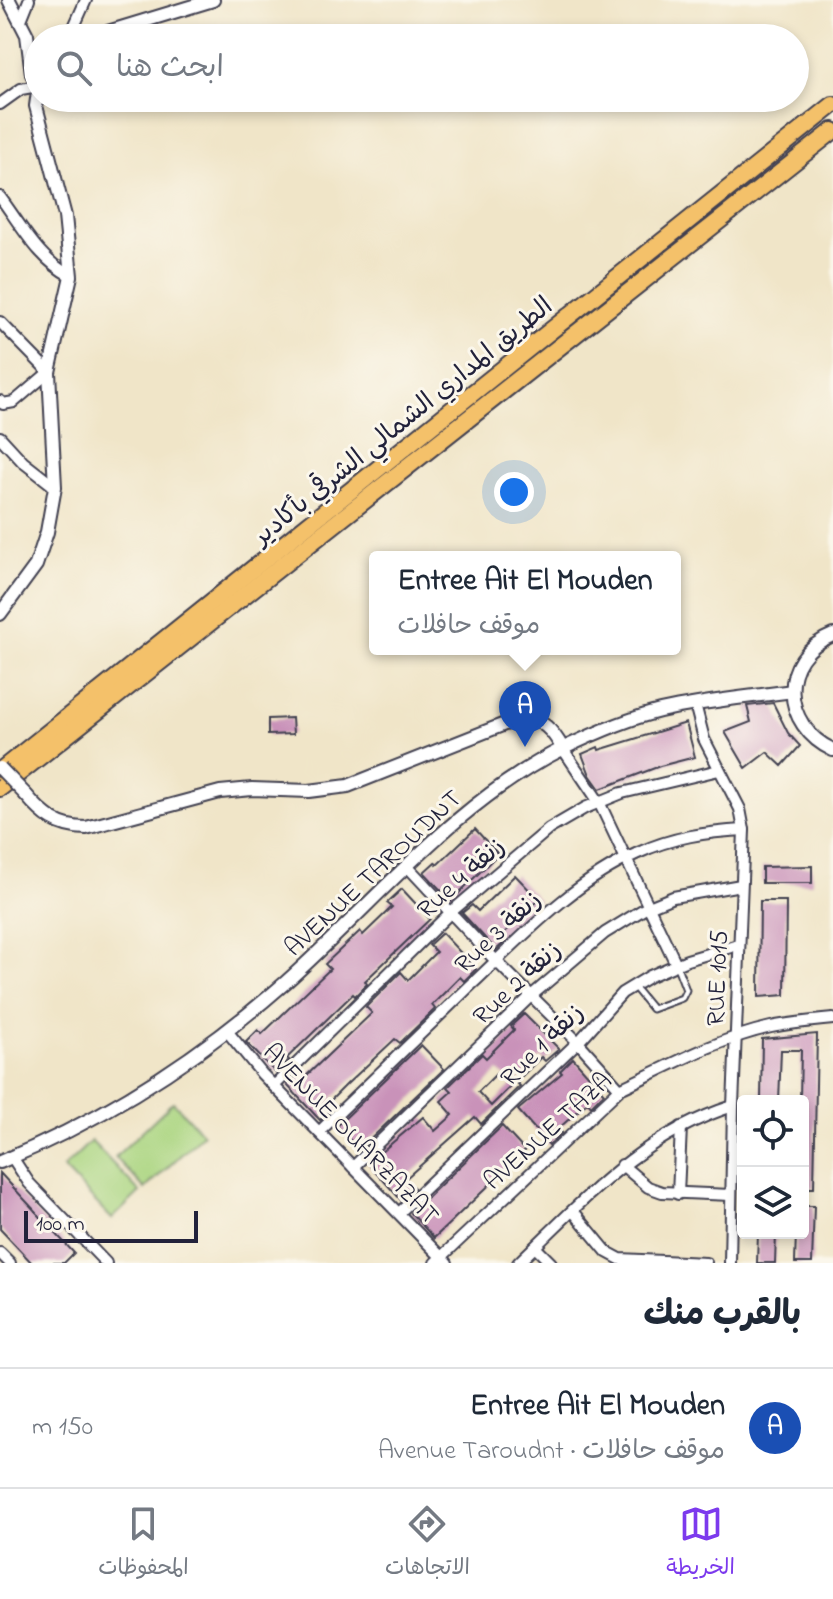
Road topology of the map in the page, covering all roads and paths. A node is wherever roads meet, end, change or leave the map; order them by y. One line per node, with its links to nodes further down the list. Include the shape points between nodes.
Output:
1 (9, 0): 6 (street)
2 (29, 0): 6 (street)
3 (86, 0): 7 (street)
4 (213, 0): 5 (street)
5 (194, 2): 8 (street)
6 (21, 20): 9 (street)
7 (75, 24)
8 (129, 24)
9 (24, 26)
10 (24, 89): 11 (street)
11 (0, 104)
12 (833, 105): 28 (highway, الطريق المداري الشمالي الشرقي بأكادير)
13 (38, 112): 16 (street, via 65,216)
14 (833, 131): 30 (highway, الطريق المداري الشمالي الشرقي بأكادير)
15 (0, 197): 16 (street, via 43,256)
16 (71, 276): 18 (street)
17 (0, 322): 18 (street)
18 (49, 372): 19 (street, via 14,402); 21 (street)
19 (0, 401)
20 (0, 437): 21 (street)
21 (55, 487): 22 (street, via 41,554)
22 (0, 614)
23 (833, 635): 24 (street, via 807,653)
24 (792, 691): 25 (street, AVENUE TAROUDNT); 27 (street, via 808,734)
25 (695, 704): 26 (street, AVENUE TAROUDNT, via 628,720); 29 (street, RUE 1015)
26 (563, 749): 28 (street, bridge, via 545,724 520,718 348,786 220,792 86,828 54,821); 31 (street); 34 (street, AVENUE TAROUDNT, via 491,792)
27 (833, 750)
28 (0, 770)
29 (719, 770): 31 (street, Rue 4 زنقة); 32 (street, RUE 1015, via 740,809)
30 (0, 788)
31 (599, 802): 33 (street); 37 (street, Rue 4 زنقة, via 549,829)
32 (744, 830): 33 (street, Rue 3 زنقة, via 676,839); 35 (street, RUE 1015)
33 (627, 858): 36 (street); 39 (street, Rue 3 زنقة, via 565,898)
34 (408, 867): 37 (street); 44 (street, AVENUE TAROUDNT)
35 (741, 885): 36 (street, Rue 2 زنقة, via 689,893); 38 (street, RUE 1015)
36 (649, 907): 40 (street); 42 (street, Rue 2 زنقة, via 605,933)
37 (451, 912): 39 (street); 47 (street, Rue 4 زنقة)
38 (738, 945): 40 (street, Rue 1 زنقة); 45 (street, RUE 1015)
39 (496, 961): 42 (street); 51 (street, Rue 3 زنقة)
40 (676, 964): 41 (street, Rue 1 زنقة); 41 (lane, via 686,990 682,998 652,1009)
41 (633, 986): 46 (street, Rue 1 زنقة, via 612,1001)
42 (531, 996): 46 (street); 54 (street, Rue 2 زنقة)
43 (833, 1019): 45 (street, AVENUE TAZA)
44 (227, 1031): 47 (street, AVENUE OUARZAZAT); 52 (street, AVENUE TAROUDNT, via 123,1101)
45 (736, 1037): 48 (street, AVENUE TAZA); 49 (street, RUE 1015)
46 (577, 1041): 48 (street); 58 (street, Rue 1 زنقة)
47 (274, 1086): 51 (street, AVENUE OUARZAZAT)
48 (620, 1089): 61 (street, AVENUE TAZA)
49 (733, 1106): 50 (street); 56 (street, RUE 1015)
50 (681, 1127): 53 (street); 55 (street)
51 (319, 1132): 54 (street, AVENUE OUARZAZAT)
52 (6, 1159): 63 (street)
53 (622, 1165): 55 (street, via 648,1187); 57 (street)
54 (353, 1167): 58 (street, AVENUE OUARZAZAT)
55 (678, 1194): 56 (street)
56 (731, 1195): 67 (street, RUE 1015)
57 (573, 1211): 59 (street); 66 (street, via 607,1252 620,1259)
58 (399, 1213): 61 (street, AVENUE OUARZAZAT)
59 (535, 1247): 64 (street); 65 (street)
60 (0, 1253): 62 (street)
61 (441, 1261)
62 (10, 1263)
63 (106, 1263)
64 (518, 1263)
65 (551, 1263)
66 (706, 1263)
67 (730, 1263)

